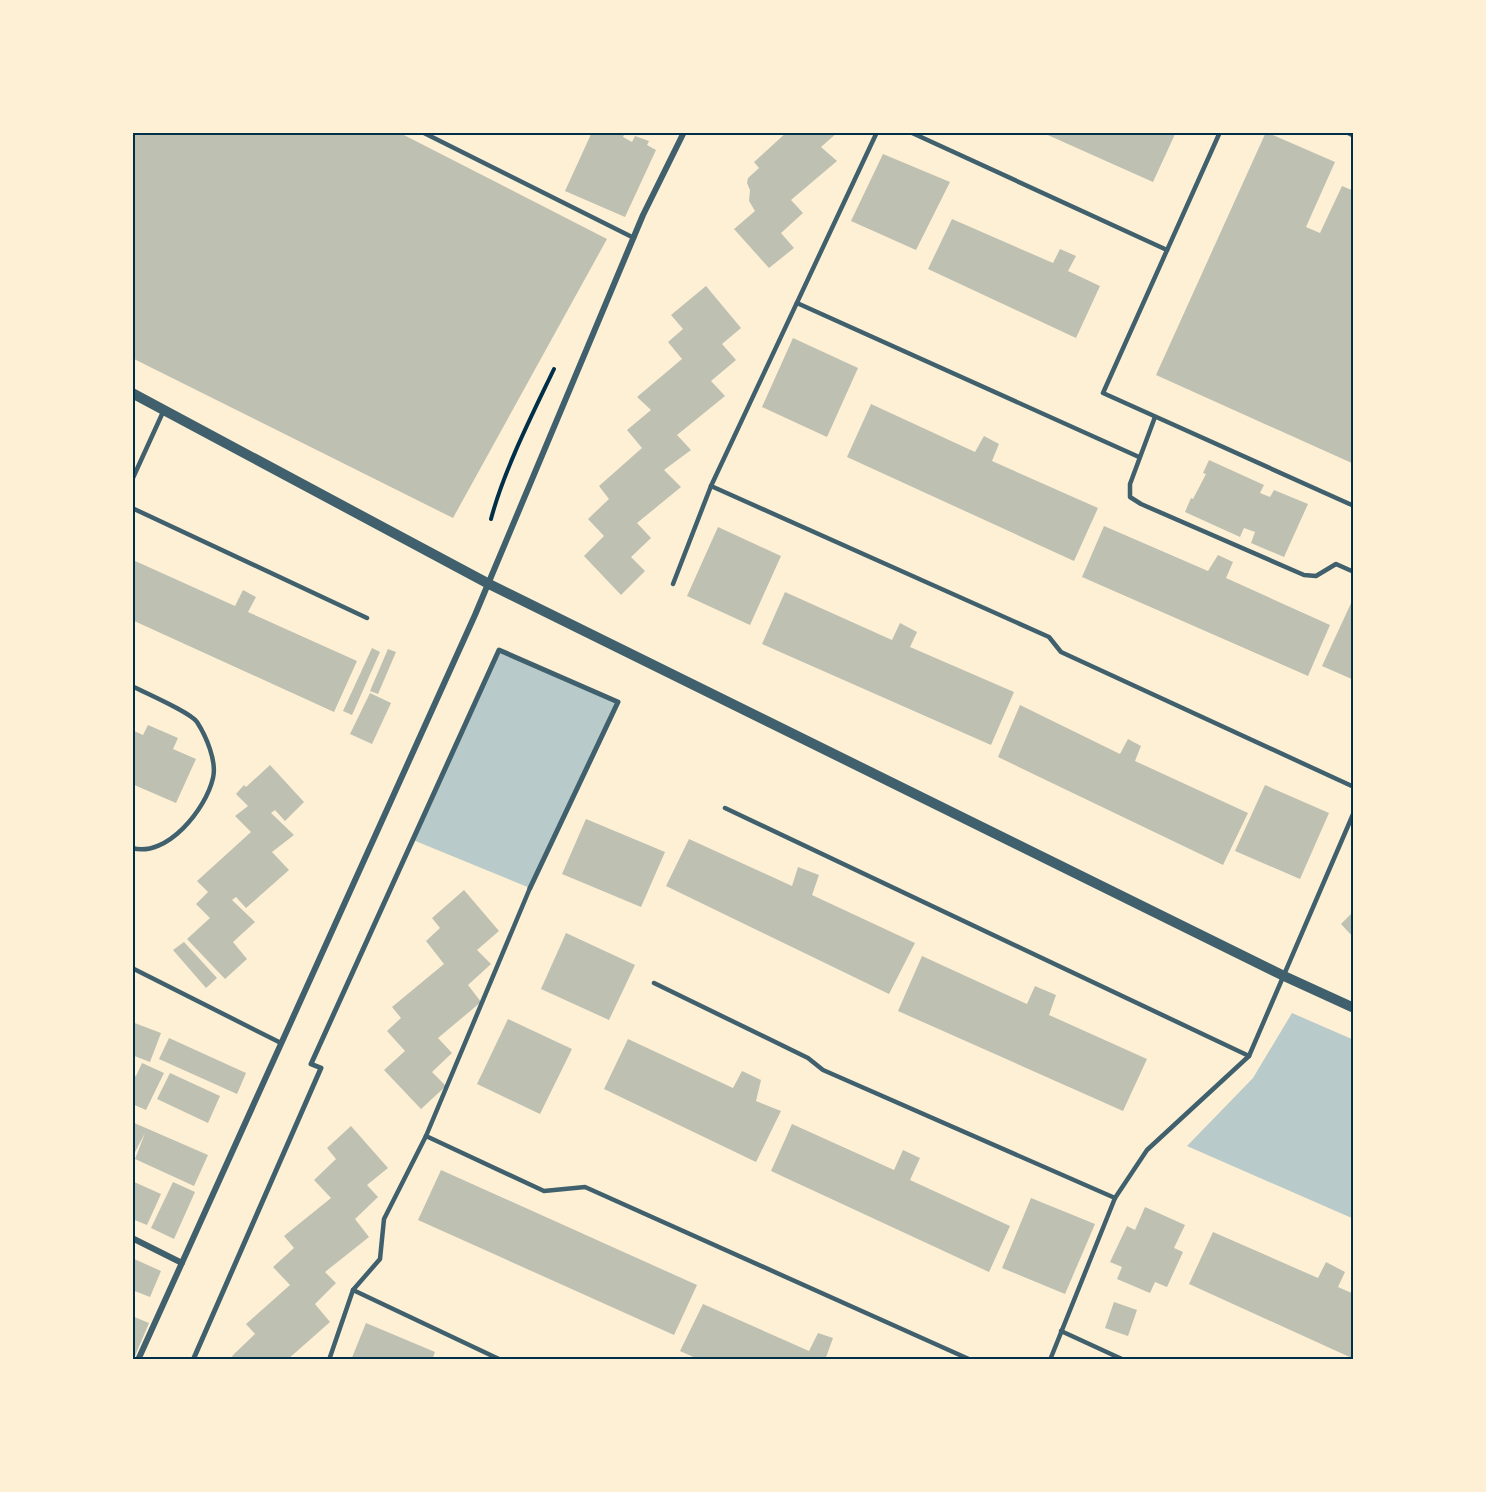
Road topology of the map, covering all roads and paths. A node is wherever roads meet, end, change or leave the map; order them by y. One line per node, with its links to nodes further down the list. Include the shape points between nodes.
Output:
1 (422, 132): 8 (lane)
2 (684, 132): 8 (street)
3 (877, 132): 10 (lane)
4 (910, 132): 9 (lane)
5 (1220, 132): 9 (lane)
6 (1348, 132): 7 (street)
7 (1354, 135)
8 (634, 238): 20 (street)
9 (1167, 250): 13 (lane, via 1103,393)
10 (797, 303): 14 (lane); 16 (lane)
11 (132, 393): 12 (street)
12 (164, 409): 15 (lane); 20 (street)
13 (1155, 417): 14 (lane); 17 (lane)
14 (1138, 457): 19 (lane, via 1130,497 1140,504 1304,575 1316,576 1336,564)
15 (132, 480)
16 (711, 486): 21 (lane); 24 (lane, via 1049,637 1061,652)
17 (1354, 506)
18 (132, 508): 22 (lane)
19 (1354, 572)
20 (489, 584): 30 (street); 33 (street)
21 (673, 584)
22 (367, 618)
23 (132, 686): 27 (lane, via 195,719 209,743 213,777 202,806 178,833 164,844)
24 (1354, 787)
25 (725, 808): 34 (lane)
26 (1354, 812): 30 (lane)
27 (132, 848)
28 (530, 888): 35 (lane); 42 (street, via 618,702 499,650 311,1064 321,1068)
29 (132, 968): 33 (lane)
30 (1284, 976): 32 (street); 34 (lane)
31 (654, 983): 36 (lane, via 808,1058 824,1070)
32 (1354, 1008)
33 (281, 1043): 38 (street)
34 (1249, 1056): 36 (lane, via 1147,1150)
35 (426, 1136): 39 (lane, via 384,1220 380,1259); 45 (lane, via 544,1191 585,1187)
36 (1115, 1198): 40 (lane)
37 (132, 1238): 38 (street)
38 (182, 1263): 41 (street)
39 (353, 1290): 43 (lane); 44 (lane)
40 (1061, 1331): 46 (lane); 47 (lane)
41 (138, 1360)
42 (194, 1360)
43 (329, 1360)
44 (501, 1360)
45 (971, 1360)
46 (1050, 1360)
47 (1124, 1360)

